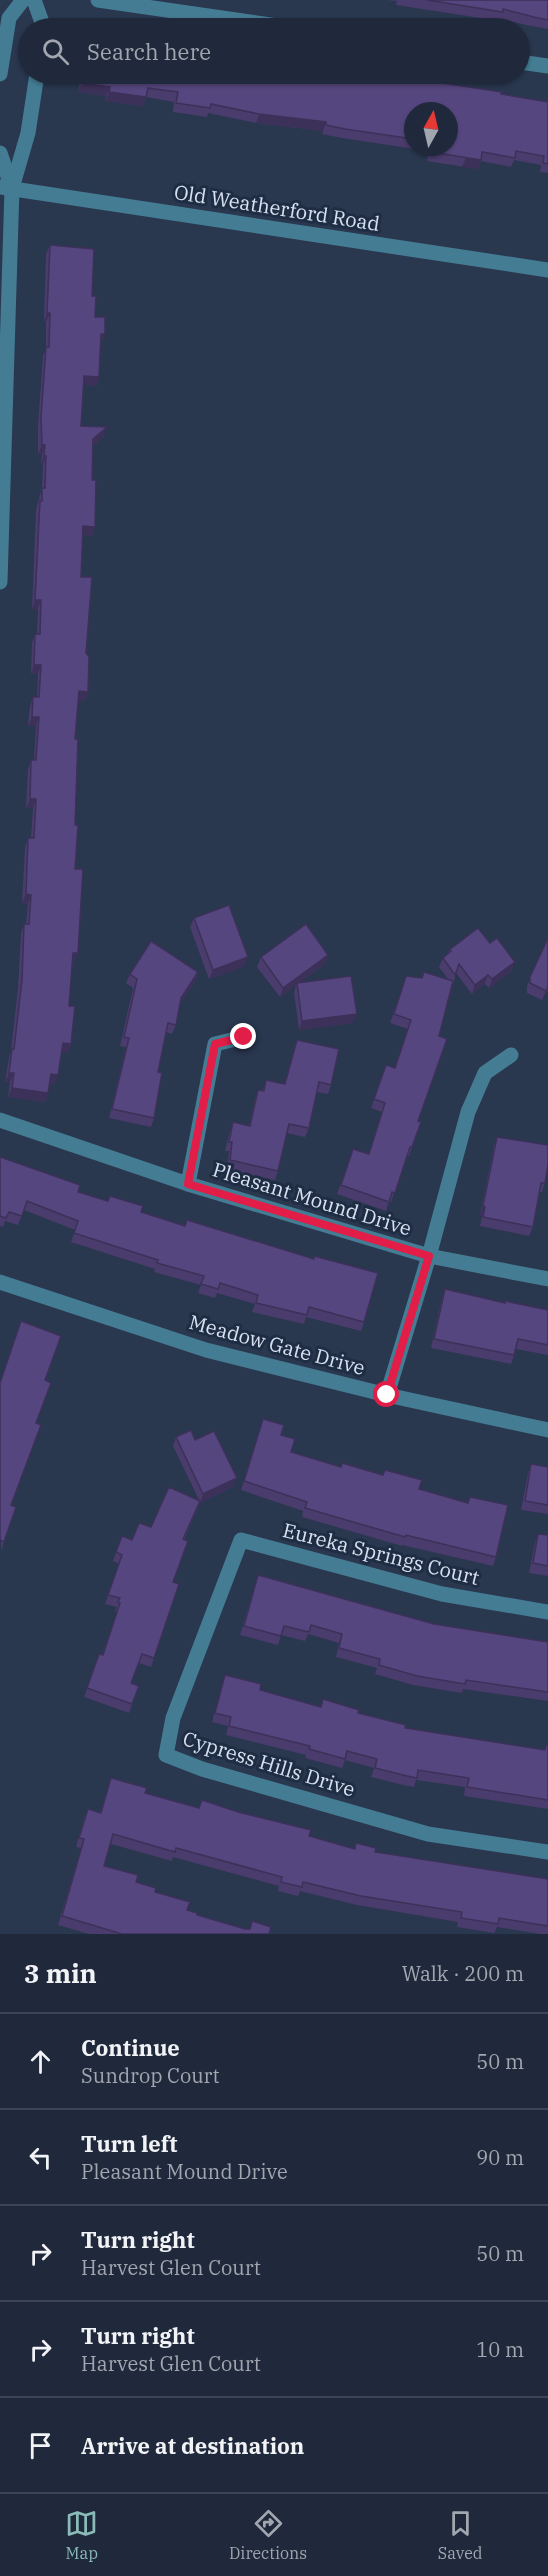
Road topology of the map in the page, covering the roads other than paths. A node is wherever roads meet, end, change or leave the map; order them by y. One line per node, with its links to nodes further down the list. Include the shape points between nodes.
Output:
1 (23, 0): 8 (street, via 9,18)
2 (34, 0): 4 (street)
3 (98, 0): 5 (street)
4 (40, 18)
5 (222, 18)
6 (530, 64): 7 (street)
7 (548, 66)
8 (0, 74)
9 (35, 84): 11 (street, via 28,133)
10 (0, 153): 11 (street)
11 (6, 188): 12 (street, Old Weatherford Road); 13 (street)
12 (548, 270)
13 (3, 356): 14 (street)
14 (0, 582)
15 (244, 1037): 18 (street, via 215,1044)
16 (511, 1055): 19 (street, via 485,1073 468,1112)
17 (0, 1120): 18 (street, Pleasant Mound Drive)
18 (188, 1184): 19 (street, Pleasant Mound Drive)
19 (429, 1256): 20 (street, Pleasant Mound Drive); 22 (street)
20 (548, 1279)
21 (0, 1282): 22 (street, Meadow Gate Drive, via 206,1350)
22 (387, 1395): 23 (street, Meadow Gate Drive)
23 (548, 1430)
24 (241, 1540): 25 (street, Eureka Springs Court, via 442,1594); 26 (street, Cypress Hills Drive, via 173,1718 166,1755 202,1769 428,1834)
25 (548, 1612)
26 (548, 1852)

